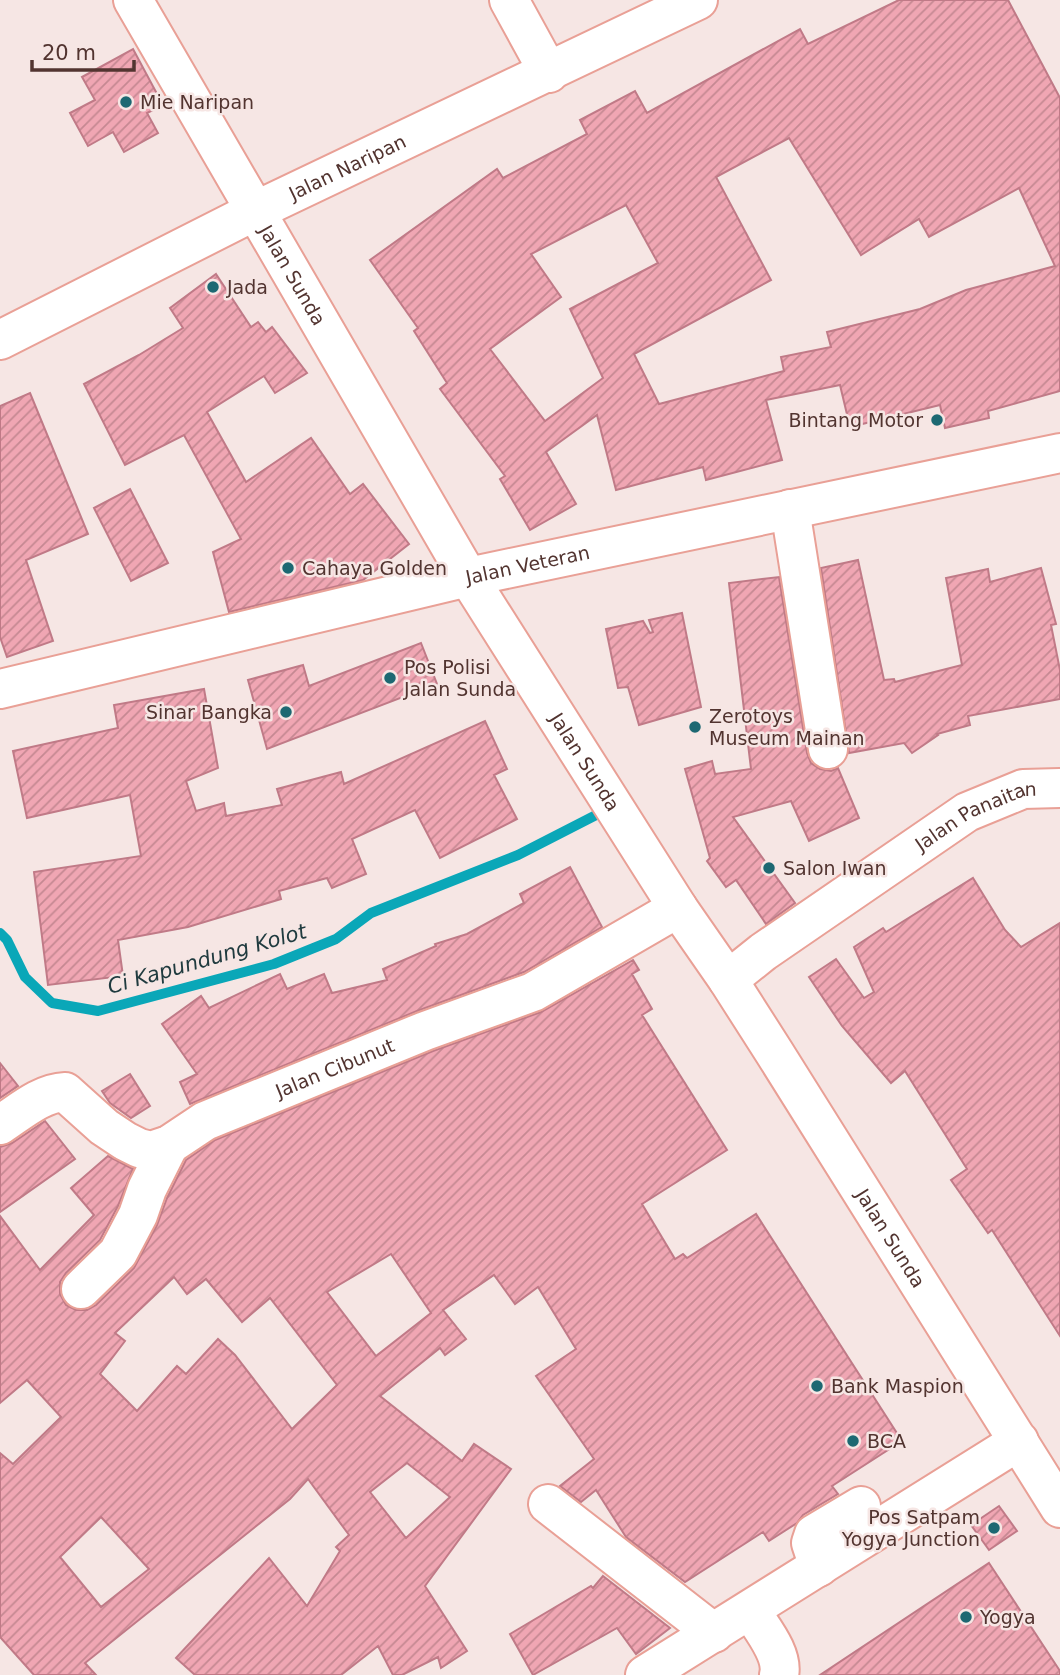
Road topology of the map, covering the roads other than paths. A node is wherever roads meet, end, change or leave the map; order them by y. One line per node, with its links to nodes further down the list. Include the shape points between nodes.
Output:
1 (133, 0): 5 (street, Jalan Sunda)
2 (509, 0): 4 (street)
3 (698, 0): 4 (street, Jalan Naripan)
4 (549, 73): 5 (street, Jalan Naripan)
5 (255, 211): 6 (street, Jalan Naripan); 9 (street, Jalan Sunda)
6 (0, 340)
7 (1060, 453): 8 (street, Jalan Veteran)
8 (790, 509): 9 (street, Jalan Veteran); 11 (street)
9 (468, 578): 10 (street, Jalan Veteran); 13 (street, Jalan Sunda)
10 (0, 689)
11 (828, 749)
12 (1060, 788): 14 (street, Jalan Panaitan, via 1023,789 967,812)
13 (678, 908): 14 (street, Jalan Sunda); 16 (street, Jalan Cibunut, via 533,992 205,1121)
14 (728, 980): 18 (street, Jalan Sunda)
15 (0, 1125): 16 (street, via 43,1097 65,1092 125,1142 151,1151)
16 (169, 1145): 17 (street, via 118,1253)
17 (81, 1289)
18 (1037, 1449): 21 (street, Jalan Sunda); 22 (street)
19 (548, 1504): 24 (street)
20 (861, 1506): 22 (street, via 814,1535 811,1543)
21 (1060, 1508)
22 (819, 1567): 23 (street)
23 (751, 1611): 24 (street); 26 (street, via 774,1649)
24 (714, 1633): 25 (street)
25 (645, 1675)
26 (779, 1675)

